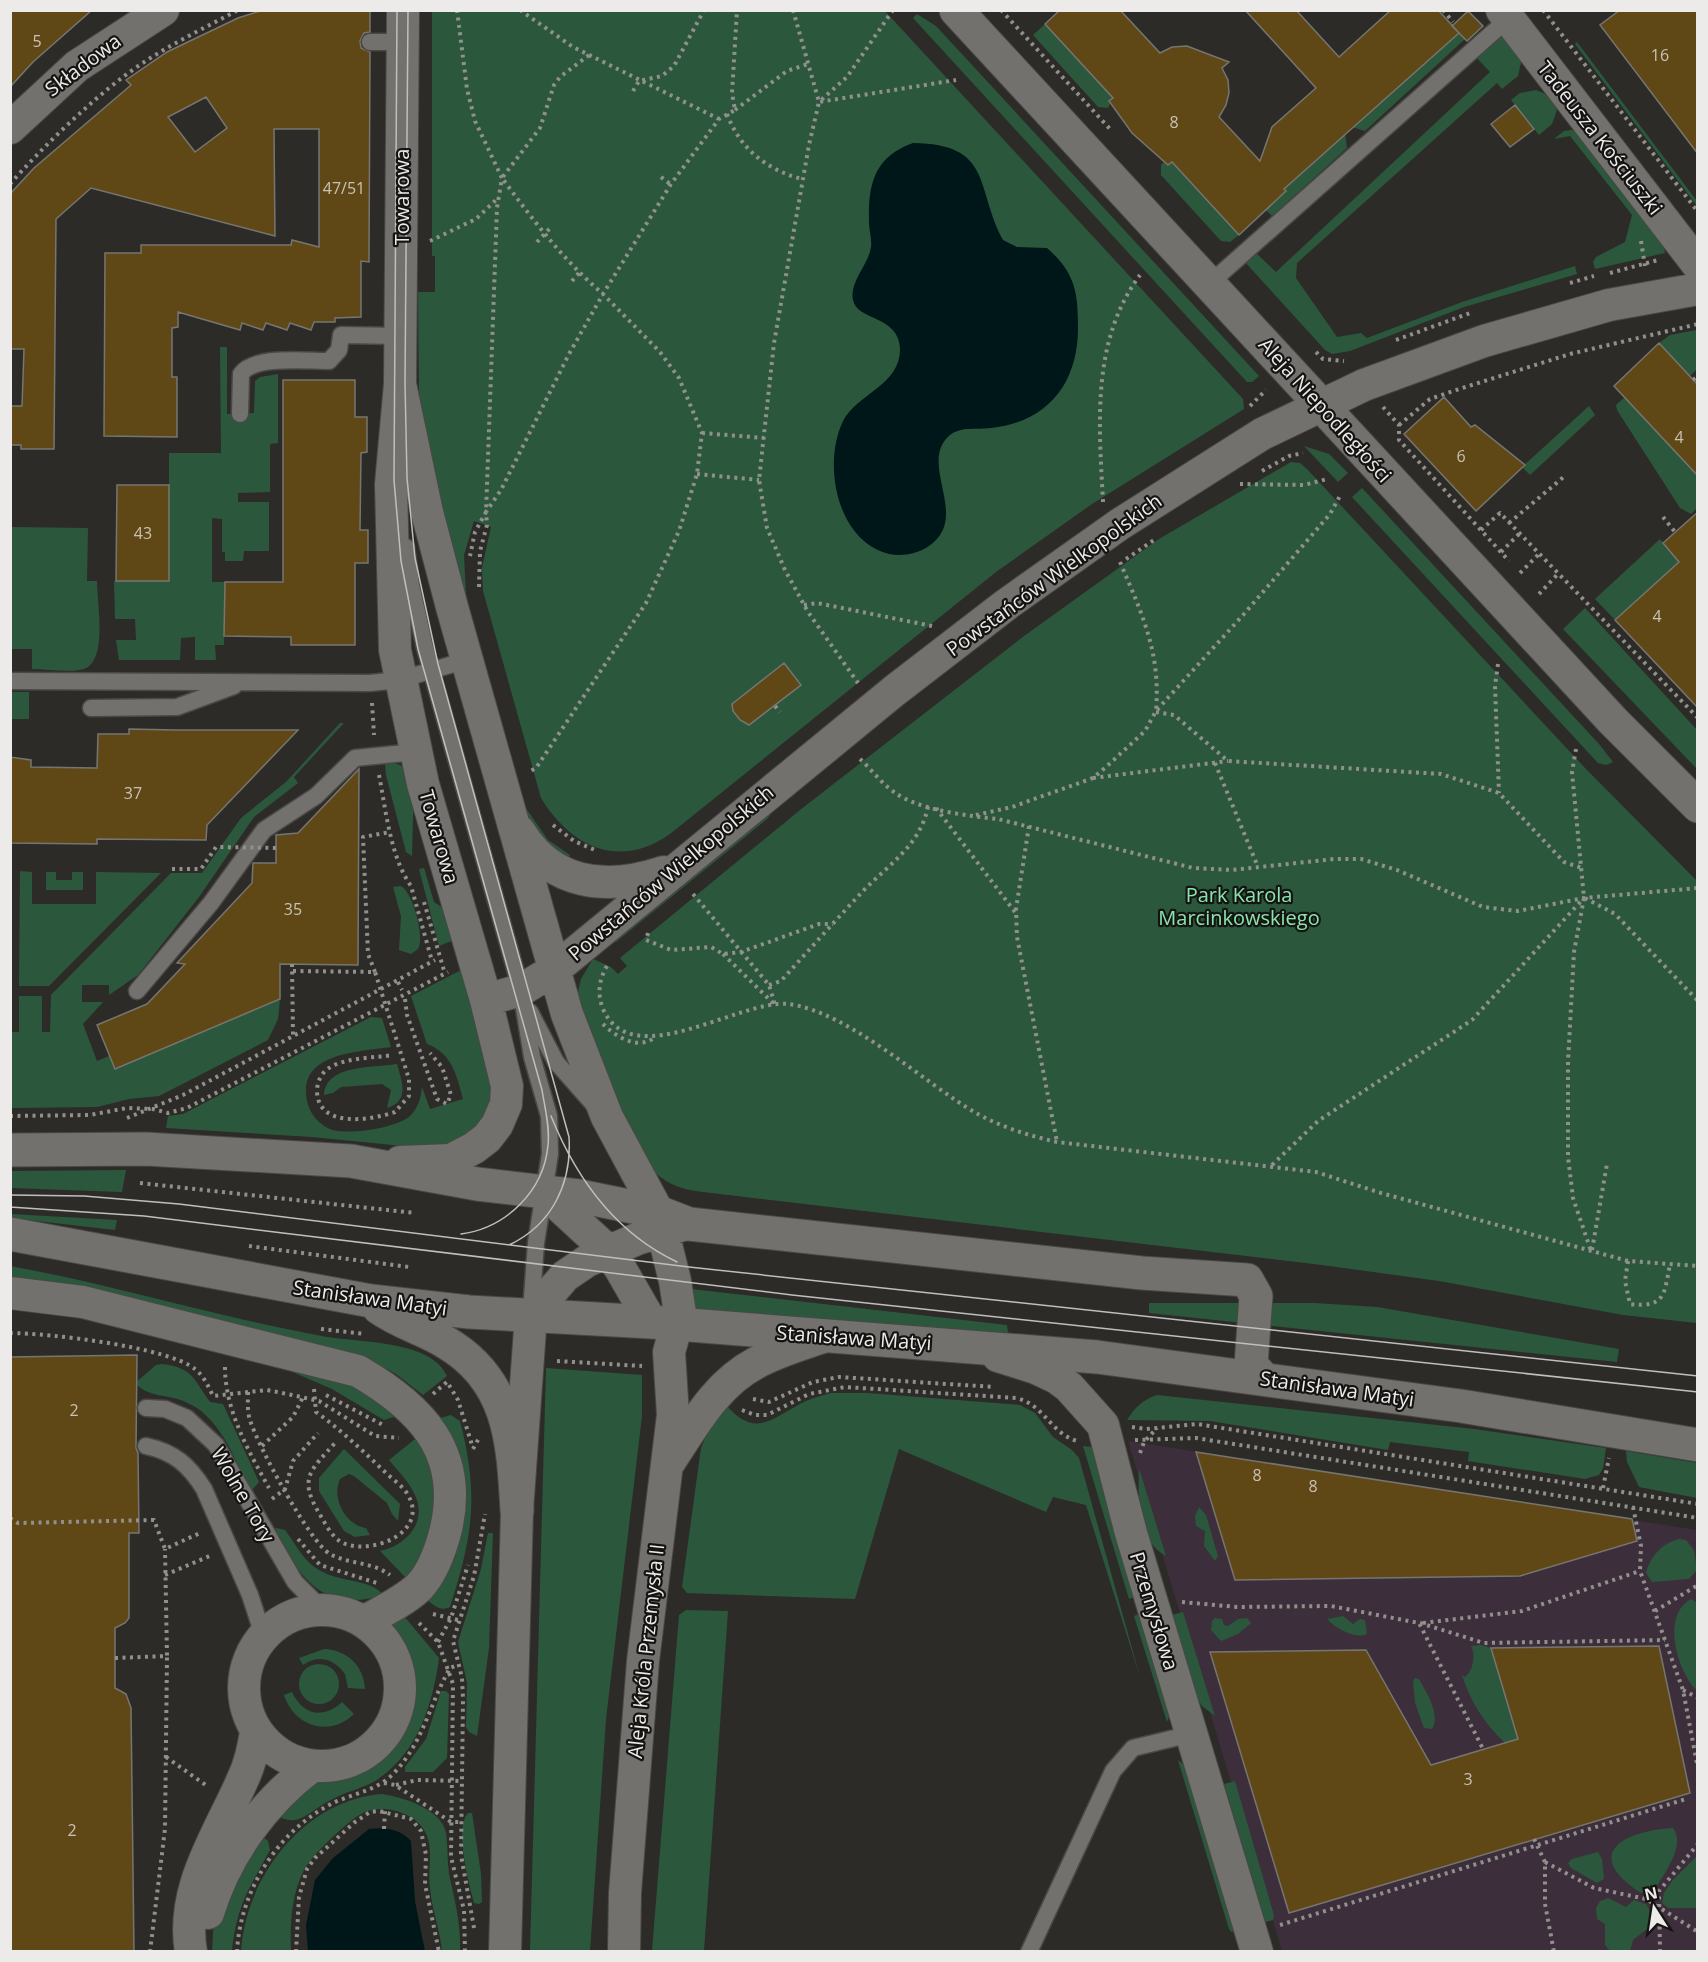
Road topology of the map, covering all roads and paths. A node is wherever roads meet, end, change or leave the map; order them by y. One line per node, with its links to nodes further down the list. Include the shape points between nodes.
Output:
1 (238, 10): 29 (path, via 123,76)
2 (457, 10): 27 (path, via 475,121)
3 (520, 10): 16 (path)
4 (704, 10): 19 (path, via 674,66 662,76)
5 (737, 10): 22 (path, via 732,93)
6 (793, 10): 17 (path)
7 (893, 10): 21 (path, via 847,76)
8 (956, 10): 41 (street, Aleja Niepodległości)
9 (1443, 10): 14 (path)
10 (1543, 10): 32 (path)
11 (143, 15): 25 (street, Składowa, via 77,66)
12 (1505, 15): 37 (street, Tadeusza Kościuszki); 41 (lane)
13 (404, 20): 15 (lane); 45 (street, Towarowa)
14 (1453, 22)
15 (370, 42)
16 (589, 55): 19 (path); 27 (path, via 554,85 540,128)
17 (808, 64): 21 (path); 22 (path, via 787,71)
18 (956, 80): 21 (path)
19 (639, 81): 20 (path); 24 (path)
20 (633, 91)
21 (819, 102): 28 (path)
22 (735, 110): 23 (path)
23 (727, 114): 24 (path); 28 (path, via 754,156 780,172)
24 (719, 119): 30 (path)
25 (10, 128)
26 (661, 177): 30 (path)
27 (502, 178): 31 (path); 34 (path)
28 (803, 179): 54 (path, via 774,343)
29 (10, 184)
30 (671, 184): 43 (path)
31 (499, 197): 35 (path, via 476,219); 66 (path)
32 (1698, 212)
33 (552, 226): 34 (path)
34 (545, 236): 36 (path); 38 (path)
35 (429, 242)
36 (537, 242)
37 (1698, 264)
38 (579, 273): 40 (path); 43 (path)
39 (1140, 275): 65 (path, via 1124,296 1113,321 1103,367 1098,415)
40 (572, 281)
41 (1209, 284): 50 (street, Aleja Niepodległości)
42 (1698, 289): 50 (street, Powstańców Wielkopolskich, via 1555,319 1484,341)
43 (603, 294): 53 (path, via 660,352 679,378); 66 (path)
44 (1698, 324): 52 (path, via 1570,354 1453,391 1430,399)
45 (400, 336): 48 (street, Towarowa); 51 (lane, via 340,336 339,350 329,361 250,365 241,374)
46 (1698, 376): 47 (path)
47 (1693, 380)
48 (400, 384): 86 (street, Towarowa, via 427,512); 88 (lane, Towarowa, via 400,479 408,561); 90 (street, Towarowa, via 391,484 393,616)
49 (1378, 402): 52 (path)
50 (1320, 404): 111 (street, Aleja Niepodległości, via 1613,721); 119 (street, Powstańców Wielkopolskich, via 1262,434 1075,555 894,691)
51 (240, 414)
52 (1399, 425): 69 (path, via 1399,440)
53 (702, 433): 54 (path); 57 (path)
54 (764, 438): 61 (path)
55 (1303, 453): 56 (path, via 1289,456)
56 (1259, 473)
57 (698, 474): 61 (path); 105 (path, via 679,531 646,603 536,768)
58 (1566, 475): 68 (path)
59 (1249, 478): 62 (path)
60 (1327, 479): 62 (path, via 1304,485)
61 (759, 480): 84 (path, via 767,528)
62 (1239, 484): 63 (path)
63 (1229, 490)
64 (1341, 494): 95 (path, via 1330,514)
65 (1103, 503)
66 (486, 512): 81 (path)
67 (1663, 517): 70 (path)
68 (1509, 523): 69 (path, via 1500,513); 71 (path)
69 (1481, 530): 73 (path)
70 (1675, 532)
71 (1520, 534): 73 (path); 74 (path)
72 (1160, 536): 75 (path)
73 (1501, 552): 77 (path)
74 (1538, 555): 77 (path); 78 (path)
75 (1120, 562): 76 (path); 95 (path, via 1156,658)
76 (1111, 569)
77 (1520, 573): 79 (path)
78 (1557, 575): 82 (path); 97 (path, via 1584,598)
79 (1527, 580)
80 (1533, 587): 82 (path)
81 (479, 592)
82 (1539, 594): 83 (path)
83 (1546, 602)
84 (804, 605): 85 (path, via 817,603); 92 (path)
85 (934, 627)
86 (467, 660): 88 (lane); 109 (street, Towarowa)
87 (1498, 664): 108 (path)
88 (432, 670): 90 (lane); 140 (lane, Towarowa)
89 (10, 681): 91 (lane)
90 (385, 681): 91 (lane); 99 (street, Towarowa); 101 (path)
91 (244, 682): 94 (lane, via 177,707)
92 (860, 686)
93 (775, 706): 96 (path)
94 (92, 708)
95 (1156, 711): 103 (path, via 1174,715); 106 (path, via 1145,731)
96 (780, 712)
97 (1698, 718)
98 (1576, 749): 121 (path, via 1572,772)
99 (415, 752): 101 (lane); 144 (street, Towarowa)
100 (868, 752): 110 (path, via 860,759 894,792)
101 (376, 756): 116 (path); 141 (lane, via 355,758 316,796 264,830 211,903)
102 (525, 761): 105 (path)
103 (1228, 761): 104 (path); 108 (path, via 1441,774)
104 (1215, 763): 106 (path); 120 (path)
105 (528, 772): 107 (path)
106 (1093, 778): 113 (path, via 1012,807)
107 (531, 780)
108 (1499, 794): 121 (path, via 1564,862)
109 (507, 805): 119 (street, via 529,847 552,867 572,876 616,883 652,876); 134 (street, Towarowa)
110 (928, 806): 112 (path); 127 (path, via 926,819 901,857)
111 (1698, 806)
112 (936, 808): 113 (path); 126 (path)
113 (969, 816): 115 (path)
114 (552, 824): 118 (path, via 574,842)
115 (1029, 826): 120 (path, via 1193,868); 126 (path)
116 (390, 832): 136 (path, via 363,837 368,954); 137 (path, via 434,960)
117 (276, 848): 122 (path, bridge, via 216,848 201,869)
118 (605, 853)
119 (681, 864): 134 (street, Powstańców Wielkopolskich)
120 (1258, 867): 125 (path, via 1361,859 1397,870 1482,907 1518,911)
121 (1582, 867): 125 (path)
122 (172, 869)
123 (1698, 888): 125 (path)
124 (692, 893): 129 (path)
125 (1584, 898): 145 (path, via 1615,914); 160 (path, via 1472,1020 1318,1121); 167 (path, via 1574,952 1568,1157 1573,1198)
126 (1016, 913): 156 (path, via 1017,937)
127 (833, 924): 129 (path, via 819,924); 138 (path, via 781,981)
128 (646, 934): 130 (path, via 646,940 670,950 711,947)
129 (741, 952): 130 (path); 138 (path)
130 (723, 954): 147 (path)
131 (610, 962): 150 (path, via 599,986 604,1012 620,1029)
132 (292, 964): 135 (path)
133 (455, 968): 146 (path)
134 (554, 970): 140 (street, Powstańców Wielkopolskich); 155 (street, Towarowa, via 583,1061)
135 (292, 971): 136 (path); 149 (path)
136 (375, 972): 142 (path)
137 (398, 982): 139 (path); 142 (path)
138 (769, 985): 147 (path)
139 (402, 990)
140 (521, 990): 144 (street, Powstańców Wielkopolskich); 155 (lane, Towarowa, via 555,1062); 162 (lane, Towarowa, via 532,1057 550,1125)
141 (137, 991)
142 (380, 991): 146 (path); 149 (path)
143 (405, 999): 151 (path, via 437,1100 447,1104 451,1095 442,1067)
144 (486, 1000): 158 (street, Towarowa, via 507,1086 506,1104 487,1138 451,1160)
145 (1698, 1001)
146 (384, 1005): 152 (path, via 410,1080 406,1103 388,1114 350,1119 332,1115 322,1107 317,1088 319,1079 330,1067); 153 (path, via 187,1108 168,1113)
147 (776, 1005): 150 (path); 156 (path, via 788,1004 842,1025 977,1113 1030,1137)
148 (601, 1020): 150 (path, via 628,1041 648,1042)
149 (293, 1035): 153 (path)
150 (655, 1037)
151 (430, 1053)
152 (393, 1055)
153 (153, 1108): 154 (path, via 90,1115)
154 (10, 1116)
155 (607, 1118): 164 (street, Towarowa)
156 (1057, 1142): 160 (path)
157 (10, 1150): 158 (street, via 168,1150)
158 (351, 1161): 162 (street)
159 (1607, 1164): 167 (path)
160 (1272, 1165): 167 (path, via 1316,1172)
161 (140, 1183): 163 (path)
162 (544, 1192): 164 (street); 166 (street); 175 (lane, Towarowa)
163 (415, 1213)
164 (670, 1222): 166 (street); 178 (street, Towarowa, via 680,1313); 183 (street, via 1142,1273 1247,1280 1256,1296 1251,1365)
165 (10, 1234): 174 (street, Stanisława Matyi)
166 (607, 1250): 175 (street, via 565,1276); 178 (street)
167 (1592, 1251): 169 (path)
168 (359, 1261): 172 (path)
169 (1628, 1261): 170 (path); 170 (path, via 1625,1281 1630,1304 1642,1305 1656,1303 1664,1295)
170 (1670, 1264): 171 (path)
171 (1698, 1266)
172 (409, 1267)
173 (10, 1293): 229 (street, via 83,1302 358,1371 414,1410 441,1449 450,1510 445,1533 430,1571 419,1586)
174 (371, 1301): 175 (street, Stanisława Matyi); 213 (street, via 398,1322 456,1348 484,1377 498,1400 513,1444)
175 (531, 1315): 178 (street, Stanisława Matyi); 180 (street)
176 (10, 1333): 189 (path, via 70,1336 171,1358 194,1368 213,1396)
177 (826, 1336): 178 (street, Stanisława Matyi); 179 (street, Stanisława Matyi); 184 (street, via 756,1363)
178 (660, 1341): 180 (path); 205 (street, Aleja Króla Przemysła II, via 674,1399)
179 (965, 1346): 183 (street, Stanisława Matyi, via 1150,1363); 195 (street, Przemysłowa, via 1057,1378)
180 (541, 1355): 213 (street)
181 (225, 1359): 189 (path)
182 (452, 1378): 191 (path)
183 (1263, 1379): 200 (street, Stanisława Matyi, via 1461,1406)
184 (728, 1383): 185 (path, via 764,1402 775,1401 813,1382 839,1377); 195 (path, via 744,1411 761,1416 809,1394 845,1387 1016,1398 1034,1404 1054,1428 1078,1441); 205 (street, via 709,1403)
185 (996, 1387)
186 (314, 1388): 192 (path)
187 (463, 1388): 193 (path)
188 (248, 1392): 189 (path); 190 (path, via 267,1390); 202 (path, via 250,1420)
189 (228, 1395): 208 (path, via 236,1422)
190 (303, 1398): 192 (path); 202 (path, via 293,1417)
191 (426, 1399)
192 (314, 1400): 197 (path, via 375,1436 388,1439); 199 (path, via 316,1412 408,1495 409,1522 395,1539 356,1546 341,1542 330,1532 311,1499 308,1485 314,1467)
193 (448, 1400)
194 (146, 1408): 212 (lane, Wolne Tory, via 165,1409 201,1429 216,1445)
195 (1110, 1429): 206 (path, via 1197,1424); 210 (path, via 1144,1442 1196,1438); 240 (street, Przemysłowa)
196 (318, 1433): 207 (path, via 293,1461)
197 (404, 1435)
198 (479, 1436): 203 (path)
199 (335, 1443)
200 (1698, 1445)
201 (146, 1446): 216 (lane, Wolne Tory, via 178,1458 194,1474)
202 (262, 1446): 207 (path)
203 (483, 1450)
204 (1609, 1456): 206 (path)
205 (666, 1467): 271 (street, Aleja Króla Przemysła II, via 634,1755)
206 (1603, 1488): 209 (path)
207 (285, 1489): 208 (path); 220 (path, via 312,1536 328,1553 351,1562 375,1565)
208 (274, 1498): 211 (path); 212 (path)
209 (1698, 1504)
210 (1633, 1507): 215 (path); 219 (path, via 1641,1546)
211 (280, 1508)
212 (253, 1509): 224 (lane, Wolne Tory, via 295,1582)
213 (501, 1511): 228 (path, via 483,1540); 270 (street)
214 (10, 1518): 218 (path, via 18,1523 154,1520)
215 (1698, 1518)
216 (220, 1525): 218 (path); 231 (lane, Wolne Tory)
217 (296, 1536): 221 (path, via 320,1565)
218 (165, 1550): 233 (path)
219 (1640, 1572): 226 (path); 230 (path, via 1522,1611)
220 (395, 1580)
221 (380, 1585)
222 (1698, 1585): 226 (path)
223 (1188, 1601): 230 (path, via 1237,1607 1331,1606)
224 (322, 1609): 229 (street, via 344,1612); 231 (street, via 300,1612)
225 (427, 1610): 228 (path)
226 (1655, 1611): 232 (path)
227 (412, 1618): 236 (path, via 438,1642)
228 (458, 1620): 235 (path, via 453,1641)
229 (365, 1621): 243 (street, via 382,1637 394,1657 400,1680 399,1704 391,1726 358,1758 335,1766)
230 (1419, 1623): 232 (path, via 1484,1643); 241 (path)
231 (263, 1635): 239 (street, via 249,1657 243,1682 245,1708)
232 (1665, 1640): 237 (path)
233 (167, 1656): 234 (path); 242 (path)
234 (115, 1658)
235 (458, 1665): 236 (path); 246 (path, via 463,1699)
236 (450, 1668): 245 (path, via 454,1691); 247 (path, via 418,1743)
237 (1683, 1690): 238 (path); 244 (path)
238 (1698, 1698)
239 (256, 1732): 243 (street, via 274,1751); 264 (street, via 243,1780 204,1859 189,1910)
240 (1191, 1734): 262 (street, Przemysłowa); 272 (lane, via 1133,1748 1113,1771)
241 (1483, 1749)
242 (166, 1757): 249 (path); 263 (path, via 165,1829)
243 (312, 1766): 265 (street, via 286,1785 267,1806 232,1857 217,1884)
244 (1698, 1769)
245 (452, 1780): 246 (path); 248 (path, via 417,1780); 252 (path)
246 (461, 1781): 253 (path)
247 (384, 1783): 248 (path); 266 (path, via 328,1805 282,1841 248,1898)
248 (395, 1785): 252 (path)
249 (214, 1791)
250 (1686, 1799): 257 (path)
251 (385, 1812): 254 (path); 267 (path, via 362,1816 307,1869 299,1897); 268 (path, via 411,1819 421,1831 426,1855 425,1884)
252 (451, 1822): 253 (path); 269 (path, via 451,1857 464,1910)
253 (459, 1822): 260 (path)
254 (384, 1829)
255 (1534, 1839): 257 (path)
256 (1698, 1844): 259 (path, via 1659,1892)
257 (1536, 1846): 258 (path); 262 (path)
258 (1545, 1862): 259 (path, via 1594,1888 1646,1899); 273 (path, via 1545,1904)
259 (1658, 1907): 261 (path); 274 (path)
260 (475, 1932)
261 (1698, 1932)
262 (1254, 1942)
263 (150, 1952)
264 (191, 1952)
265 (198, 1952)
266 (237, 1952)
267 (296, 1952)
268 (439, 1952)
269 (465, 1952)
270 (505, 1952)
271 (624, 1952)
272 (1029, 1952)
273 (1554, 1952)
274 (1660, 1952)

